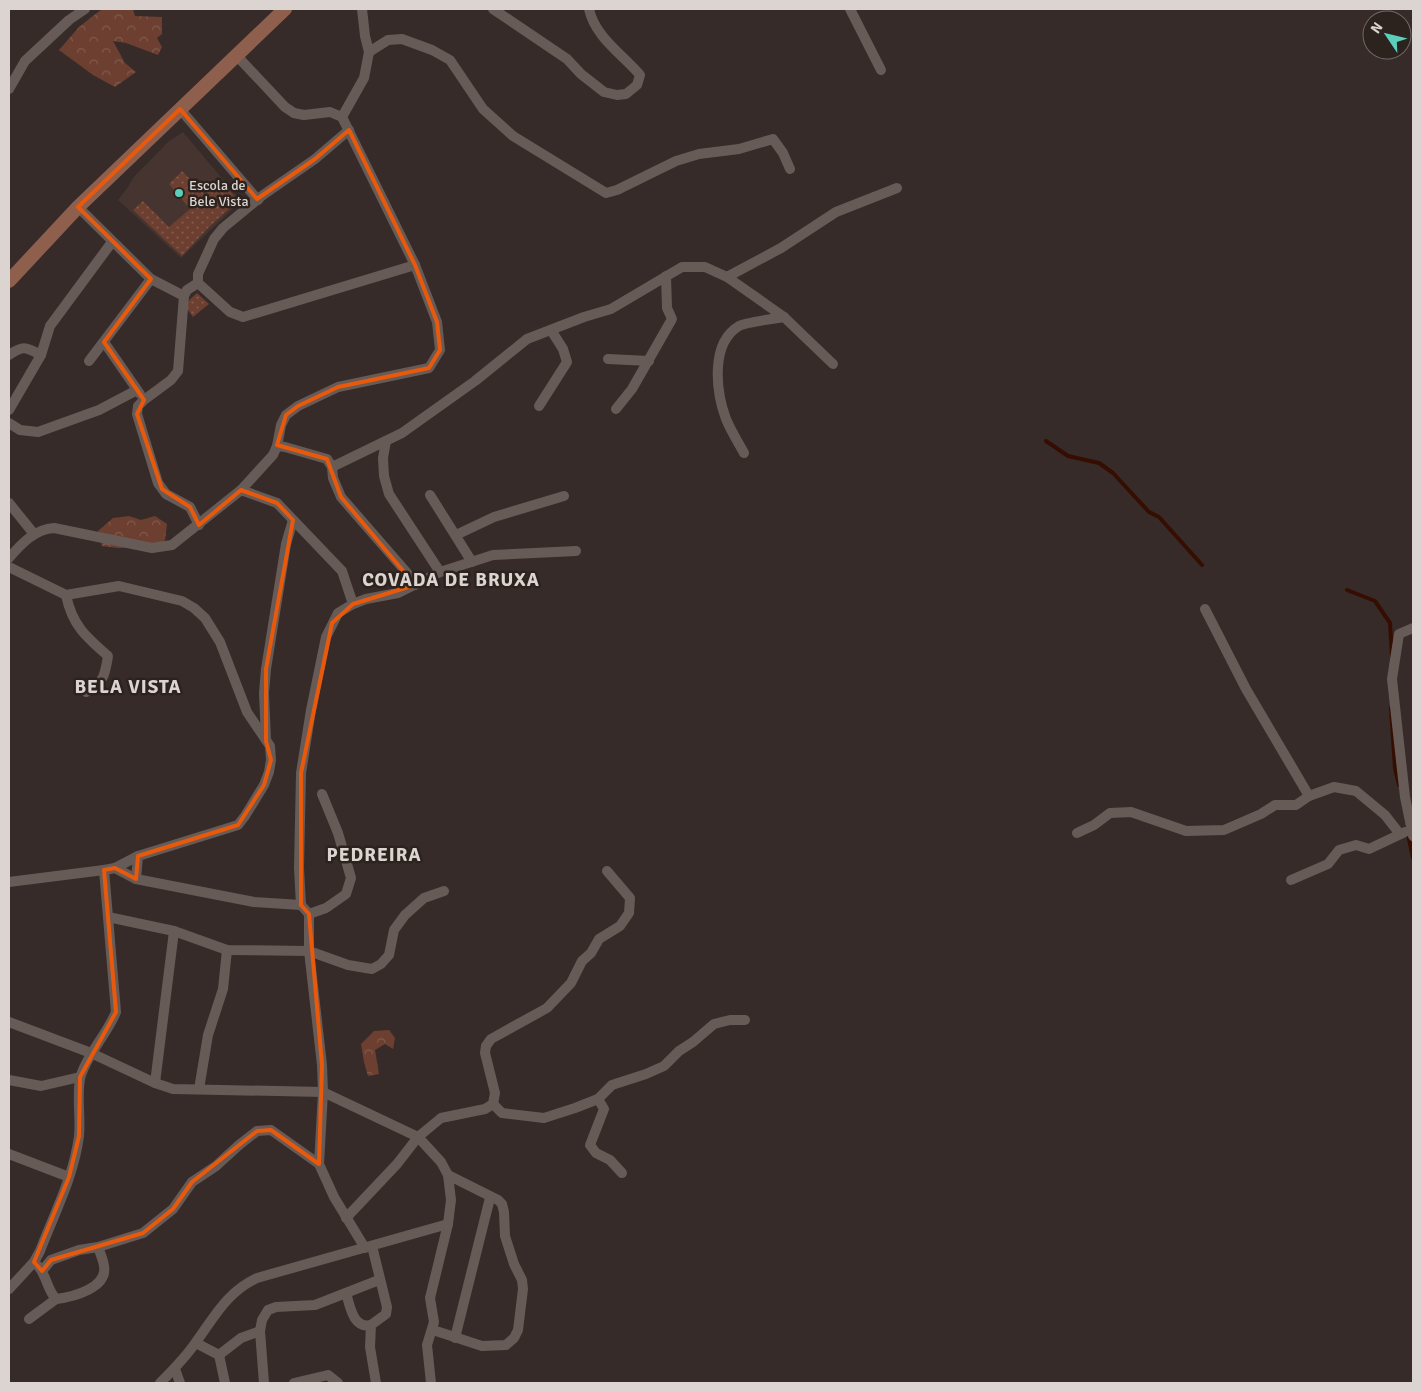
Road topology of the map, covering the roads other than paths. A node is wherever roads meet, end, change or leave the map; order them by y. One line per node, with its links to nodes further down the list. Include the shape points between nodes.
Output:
1 (85, 9): 10 (street, via 25,61)
2 (284, 9): 8 (main road)
3 (362, 9): 7 (street)
4 (493, 9): 5 (street, via 567,59 604,92 626,94 636,85 640,75 608,43 592,20)
5 (590, 9)
6 (850, 9): 9 (street)
7 (369, 52): 12 (street, via 364,78); 14 (street, via 388,40 402,39 450,60 483,109 513,136 606,193 676,161 773,139)
8 (237, 56): 11 (main road); 12 (street, via 285,108 304,115 330,112)
9 (881, 70)
10 (9, 89)
11 (180, 110): 16 (street); 17 (main road)
12 (342, 117): 13 (street)
13 (350, 130): 16 (street); 19 (street)
14 (790, 169)
15 (897, 188): 21 (street, via 836,212)
16 (258, 200): 24 (street, via 214,239 198,274)
17 (78, 207): 18 (street); 23 (main road)
18 (112, 242): 22 (street); 30 (street, via 50,326)
19 (415, 265): 24 (street, via 243,317 230,312); 42 (street, via 437,322 440,350 429,368 338,387 298,406 286,415)
20 (666, 276): 21 (street, via 682,267 705,267); 27 (street, via 611,309); 33 (street, via 667,308 672,319)
21 (727, 277): 26 (street)
22 (151, 279): 25 (street); 28 (street)
23 (9, 281)
24 (198, 283): 25 (street)
25 (184, 296): 36 (street, via 178,371)
26 (784, 317): 34 (street); 43 (street, via 739,326 723,342 719,358 719,389 726,419)
27 (551, 330): 37 (street, via 564,349 568,362); 41 (street, via 527,339 475,381)
28 (104, 342): 32 (street); 35 (street)
29 (9, 354): 30 (street, via 19,348 28,348)
30 (40, 355): 39 (street)
31 (608, 359): 33 (street)
32 (90, 360)
33 (649, 361): 38 (street)
34 (833, 364)
35 (137, 390): 36 (street); 40 (street, via 99,410 38,432 20,430)
36 (144, 400): 50 (street, via 138,406 137,414 158,483 166,494 190,508)
37 (539, 406)
38 (616, 409)
39 (9, 410)
40 (9, 423)
41 (386, 441): 44 (street); 57 (street, via 384,476 389,494)
42 (277, 446): 44 (street, via 327,459); 45 (street)
43 (744, 453)
44 (332, 467): 58 (street, via 332,478 341,497)
45 (242, 490): 49 (street, via 277,503); 50 (street)
46 (430, 495): 52 (street)
47 (564, 496): 52 (street, via 494,517)
48 (9, 503): 51 (street)
49 (294, 520): 60 (street, via 342,571); 64 (street, via 286,544 266,669)
50 (199, 525): 51 (street, via 163,548 54,528)
51 (34, 534): 54 (street)
52 (456, 535): 55 (street)
53 (576, 551): 55 (street, via 493,555)
54 (11, 552)
55 (472, 562): 57 (street)
56 (9, 567): 59 (street)
57 (440, 572): 58 (street)
58 (415, 586): 60 (street)
59 (66, 595): 63 (street, via 70,612 80,630 108,656 104,676); 64 (street, via 119,586 182,601 194,608 205,618 220,642 247,712)
60 (353, 604): 77 (street, via 338,613 326,637 311,710 301,773)
61 (1205, 609): 66 (street, via 1246,689)
62 (1413, 628): 69 (street, via 1399,634 1392,679)
63 (86, 692)
64 (266, 741): 70 (street, via 270,746 270,772 238,825)
65 (322, 794): 78 (street, via 351,878 346,894 326,908)
66 (1310, 796): 67 (street, via 1296,804 1275,805 1224,830 1186,831 1131,812 1110,813); 68 (street, via 1334,787 1356,792 1385,816)
67 (1077, 833)
68 (1399, 833): 69 (street); 74 (street, via 1369,849 1356,844 1339,850 1328,864)
69 (1412, 833)
70 (138, 856): 71 (street); 73 (street)
71 (110, 869): 73 (street); 75 (street); 79 (street)
72 (607, 871): 92 (street, via 630,898 629,913 620,926 599,939 570,983 547,1008 500,1033 486,1046 495,1093)
73 (136, 879): 77 (street, via 254,902)
74 (1291, 880)
75 (9, 882)
76 (444, 891): 82 (street, via 424,898 405,915 394,930 389,955 372,969 348,965)
77 (301, 905): 78 (street)
78 (309, 914): 82 (street)
79 (108, 917): 80 (street); 85 (street, via 116,1012)
80 (174, 931): 81 (street); 88 (street)
81 (227, 950): 82 (street); 89 (street, via 223,989 208,1035)
82 (309, 951): 90 (street)
83 (745, 1020): 91 (street, via 714,1024 664,1066 612,1085)
84 (9, 1022): 85 (street)
85 (91, 1053): 86 (street); 88 (street)
86 (80, 1077): 87 (street, via 41,1086); 98 (street, via 79,1136)
87 (9, 1080)
88 (155, 1083): 89 (street, via 173,1089)
89 (199, 1089): 90 (street)
90 (323, 1092): 93 (street); 95 (street)
91 (598, 1099): 92 (street, via 544,1118 502,1113); 96 (street, via 604,1109 590,1145)
92 (493, 1104): 93 (street, via 485,1109 441,1118)
93 (418, 1137): 97 (street); 100 (street)
94 (9, 1154): 98 (street)
95 (319, 1164): 100 (street); 102 (street, via 271,1130 258,1131 192,1182 173,1209 143,1233)
96 (622, 1173)
97 (448, 1175): 99 (street); 101 (street, via 451,1200)
98 (69, 1176): 104 (street)
99 (490, 1198): 114 (street); 114 (street, via 502,1204 505,1236 522,1280 518,1330 506,1345 482,1346)
100 (346, 1218): 103 (street)
101 (448, 1224): 103 (street); 112 (street, via 430,1298)
102 (98, 1246): 105 (street, via 51,1260); 109 (street, via 105,1268 102,1280 94,1287)
103 (369, 1247): 106 (street); 115 (street, via 246,1283 228,1298)
104 (34, 1262): 105 (street); 107 (street)
105 (42, 1271): 109 (street)
106 (379, 1280): 108 (street); 111 (street, via 386,1314)
107 (10, 1287)
108 (346, 1293): 111 (street, via 358,1323); 113 (street, via 315,1305 268,1310)
109 (56, 1299): 110 (street)
110 (29, 1319)
111 (371, 1325): 124 (street, via 370,1347)
112 (433, 1330): 114 (street); 125 (street, via 427,1345)
113 (260, 1332): 116 (street, via 241,1338); 121 (street)
114 (455, 1338)
115 (196, 1343): 116 (street); 117 (street)
116 (219, 1355): 120 (street)
117 (174, 1369): 118 (street); 119 (street)
118 (160, 1383)
119 (180, 1383)
120 (226, 1383)
121 (264, 1383)
122 (294, 1383): 123 (street, via 328,1374)
123 (338, 1383)
124 (376, 1383)
125 (431, 1383)

